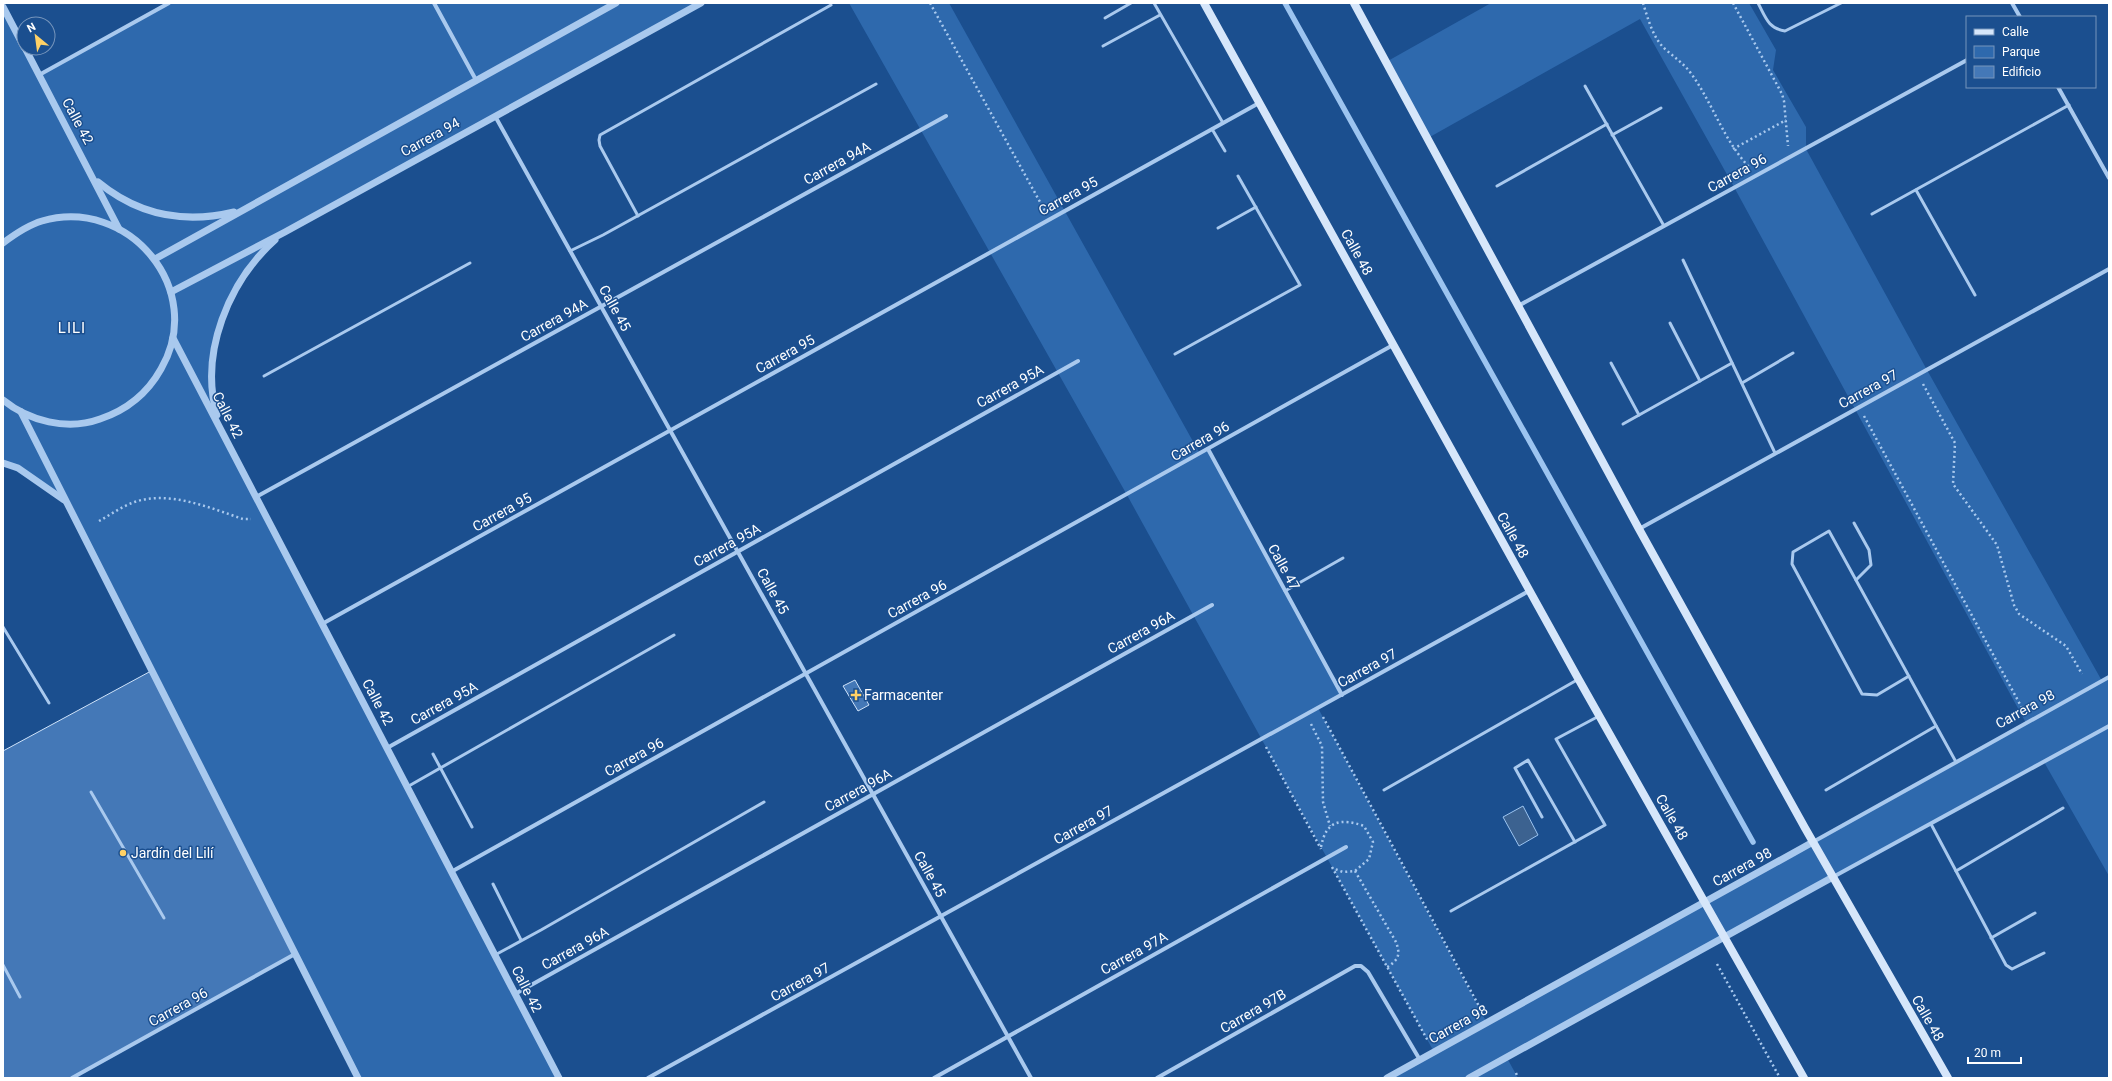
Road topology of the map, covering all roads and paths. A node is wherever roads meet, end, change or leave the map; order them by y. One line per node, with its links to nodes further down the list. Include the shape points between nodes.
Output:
1 (169, 3): 24 (street)
2 (434, 3): 25 (street)
3 (616, 3): 25 (street, Carrera 94)
4 (701, 3): 32 (street, Carrera 94)
5 (930, 3): 52 (path)
6 (1131, 3): 19 (lane)
7 (1154, 3): 17 (lane)
8 (1204, 3): 29 (main road, Calle 48)
9 (1354, 3): 66 (main road, Calle 48)
10 (1643, 3): 39 (path, via 1657,38 1690,72 1708,100)
11 (1733, 3): 34 (path, via 1782,94)
12 (1758, 3): 13 (lane, via 1775,30 1785,31)
13 (1841, 3)
14 (2012, 3): 18 (street)
15 (831, 5): 51 (lane, via 600,135 600,146)
16 (3, 7): 20 (street, Calle 42)
17 (1160, 15): 21 (lane); 35 (lane)
18 (2019, 16)
19 (1105, 18)
20 (16, 32)
21 (1103, 46)
22 (29, 56): 24 (street, Calle 42)
23 (1966, 61): 41 (street, Carrera 96)
24 (39, 75): 45 (street, Calle 42)
25 (476, 80): 48 (street, Carrera 94)
26 (876, 84): 51 (lane)
27 (1585, 86): 36 (lane)
28 (2059, 88): 30 (street)
29 (1259, 103): 35 (street, Carrera 95); 69 (main road, Calle 48)
30 (2068, 105): 44 (street); 47 (lane)
31 (1661, 108): 38 (lane)
32 (495, 116): 56 (street, Carrera 94); 58 (street, Calle 45)
33 (946, 116): 65 (street, Carrera 94A)
34 (1786, 120): 39 (path); 41 (path)
35 (1223, 123): 37 (street, Carrera 95)
36 (1606, 124): 38 (lane); 46 (lane)
37 (1212, 129): 40 (lane); 52 (street, Carrera 95)
38 (1612, 135): 53 (lane)
39 (1733, 149): 42 (path)
40 (1225, 151)
41 (1790, 157): 42 (street, Carrera 96)
42 (1757, 175): 53 (street, Carrera 96)
43 (1238, 176): 49 (lane)
44 (2109, 178)
45 (96, 180): 48 (street, via 126,202 161,215 198,218 229,213); 55 (street, Calle 42)
46 (1497, 186)
47 (1916, 190): 50 (lane); 64 (lane)
48 (252, 204): 59 (street, Carrera 94)
49 (1256, 207): 54 (lane); 71 (lane, via 1300,285)
50 (1872, 214)
51 (638, 216): 58 (lane)
52 (1050, 219): 85 (street, Carrera 95)
53 (1664, 226): 66 (street, Carrera 96)
54 (1218, 228)
55 (119, 229): 57 (street, via 95,220 68,217 42,221 18,231); 59 (street, via 139,242)
56 (284, 232): 63 (street, Carrera 94); 84 (street, via 266,248 243,277 225,310 213,358 212,383 214,407)
57 (3, 243)
58 (570, 251): 65 (street, Calle 45)
59 (155, 259): 63 (street)
60 (1683, 260): 74 (lane)
61 (470, 263): 76 (lane)
62 (2109, 269): 75 (street, Carrera 97)
63 (171, 292): 68 (street, via 175,322)
64 (1975, 295)
65 (601, 306): 85 (street, Calle 45); 89 (street, Carrera 94A)
66 (1518, 306): 94 (main road, Calle 48)
67 (1670, 323): 77 (lane)
68 (173, 338): 81 (street, via 166,361 154,382 136,400 116,414 92,422 68,424 44,421); 84 (street, Calle 42)
69 (1393, 345): 86 (street, Carrera 96); 99 (main road, Calle 48)
70 (1793, 353): 78 (lane)
71 (1175, 354)
72 (1078, 360): 95 (street, Carrera 95A)
73 (1611, 363): 82 (lane)
74 (1732, 363): 77 (lane); 78 (lane)
75 (1918, 375): 80 (street, Carrera 97); 105 (path, via 1955,443 1953,484 1997,545 2014,605 2019,614 2066,646)
76 (264, 376)
77 (1700, 381): 82 (lane)
78 (1742, 383): 87 (lane)
79 (3, 400): 81 (street)
80 (1859, 407): 87 (street, Carrera 97); 112 (path)
81 (21, 412): 90 (street)
82 (1639, 415): 83 (lane)
83 (1623, 424)
84 (221, 430): 89 (street, Calle 42)
85 (670, 431): 95 (street, Calle 45); 101 (street, Carrera 95)
86 (1208, 449): 98 (street, Calle 47); 104 (street, Carrera 96)
87 (1775, 453): 94 (street, Carrera 97)
88 (3, 463): 90 (street, via 18,468)
89 (256, 497): 101 (street, Calle 42)
90 (64, 501): 152 (street)
91 (251, 519): 92 (path, via 243,519 182,501 154,498 132,502)
92 (99, 521)
93 (1854, 523): 97 (lane, via 1869,550 1871,565)
94 (1639, 529): 134 (main road, Calle 48)
95 (738, 551): 104 (street, Calle 45); 118 (street, Carrera 95A)
96 (1343, 558): 98 (lane)
97 (1856, 580): 106 (lane); 106 (lane, via 1829,531 1792,552 1792,564 1862,694 1877,695)
98 (1285, 591): 109 (street, Calle 47)
99 (1530, 591): 108 (main road, Calle 48); 109 (street, Carrera 97)
100 (1212, 605): 126 (street, Carrera 96A)
101 (322, 624): 118 (street, Calle 42)
102 (3, 627): 110 (lane)
103 (674, 635): 121 (lane)
104 (806, 674): 126 (street, Calle 45); 140 (street, Carrera 96)
105 (2082, 674)
106 (1909, 676): 115 (lane)
107 (2109, 677): 120 (street, Carrera 98)
108 (1579, 680): 114 (main road, Calle 48); 123 (lane)
109 (1342, 695): 111 (street, Carrera 97)
110 (49, 703)
111 (1318, 708): 113 (street, Carrera 97); 159 (path)
112 (2022, 708)
113 (1305, 715): 117 (street, Carrera 97); 131 (path, via 1322,746 1322,802)
114 (1599, 716): 133 (lane, via 1556,739 1605,825); 143 (main road, Calle 48)
115 (1936, 726): 120 (lane); 124 (lane)
116 (2109, 726): 130 (street)
117 (1262, 739): 136 (path); 146 (street, Carrera 97)
118 (387, 748): 122 (street, Calle 42)
119 (433, 754): 121 (lane)
120 (1956, 762): 134 (street, Carrera 98)
121 (441, 768): 122 (lane); 132 (lane)
122 (407, 787): 140 (street, Calle 42)
123 (1384, 790)
124 (1826, 790)
125 (91, 792): 147 (lane)
126 (873, 794): 146 (street, Calle 45); 157 (street, Carrera 96A)
127 (764, 802): 150 (lane)
128 (2063, 808): 139 (lane)
129 (1542, 817): 133 (lane, via 1515,768 1528,760)
130 (1931, 824): 139 (lane); 141 (street)
131 (1330, 826)
132 (472, 827)
133 (1575, 842): 144 (lane)
134 (1813, 842): 141 (main road, Calle 48); 143 (street, Carrera 98)
135 (1346, 847): 160 (street, Carrera 97A)
136 (1321, 848)
137 (1332, 868): 156 (path)
138 (1355, 871): 156 (path, via 1396,942 1400,954 1397,961)
139 (1956, 871): 149 (lane)
140 (452, 872): 153 (street, Calle 42)
141 (1833, 877): 148 (street); 176 (main road, Calle 48)
142 (493, 884): 150 (lane)
143 (1705, 902): 148 (main road, Calle 48); 161 (street, Carrera 98)
144 (1451, 911)
145 (2035, 913): 149 (lane)
146 (941, 916): 160 (street, Calle 45); 167 (street, Carrera 97)
147 (164, 918)
148 (1725, 937): 172 (street); 175 (main road, Calle 48)
149 (1991, 938): 151 (lane, via 2006,965 2012,969)
150 (521, 940): 153 (lane)
151 (2044, 953)
152 (295, 954): 164 (street, Carrera 96); 165 (street)
153 (495, 954): 157 (street, Calle 42)
154 (1717, 964): 174 (path)
155 (3, 965): 158 (lane)
156 (1386, 968): 161 (path)
157 (515, 994): 166 (street, Calle 42)
158 (20, 997)
159 (1480, 1008)
160 (1008, 1037): 168 (street, Carrera 97A); 169 (street, Calle 45)
161 (1434, 1052): 162 (street, Carrera 98)
162 (1420, 1060): 170 (street, Carrera 97B, via 1368,972 1361,966 1354,966); 171 (street, Carrera 98)
163 (1516, 1073): 173 (path)
164 (72, 1078)
165 (358, 1078)
166 (559, 1078)
167 (648, 1078)
168 (934, 1078)
169 (1031, 1078)
170 (1157, 1078)
171 (1387, 1078)
172 (1469, 1078)
173 (1518, 1078)
174 (1780, 1078)
175 (1804, 1078)
176 (1948, 1078)

